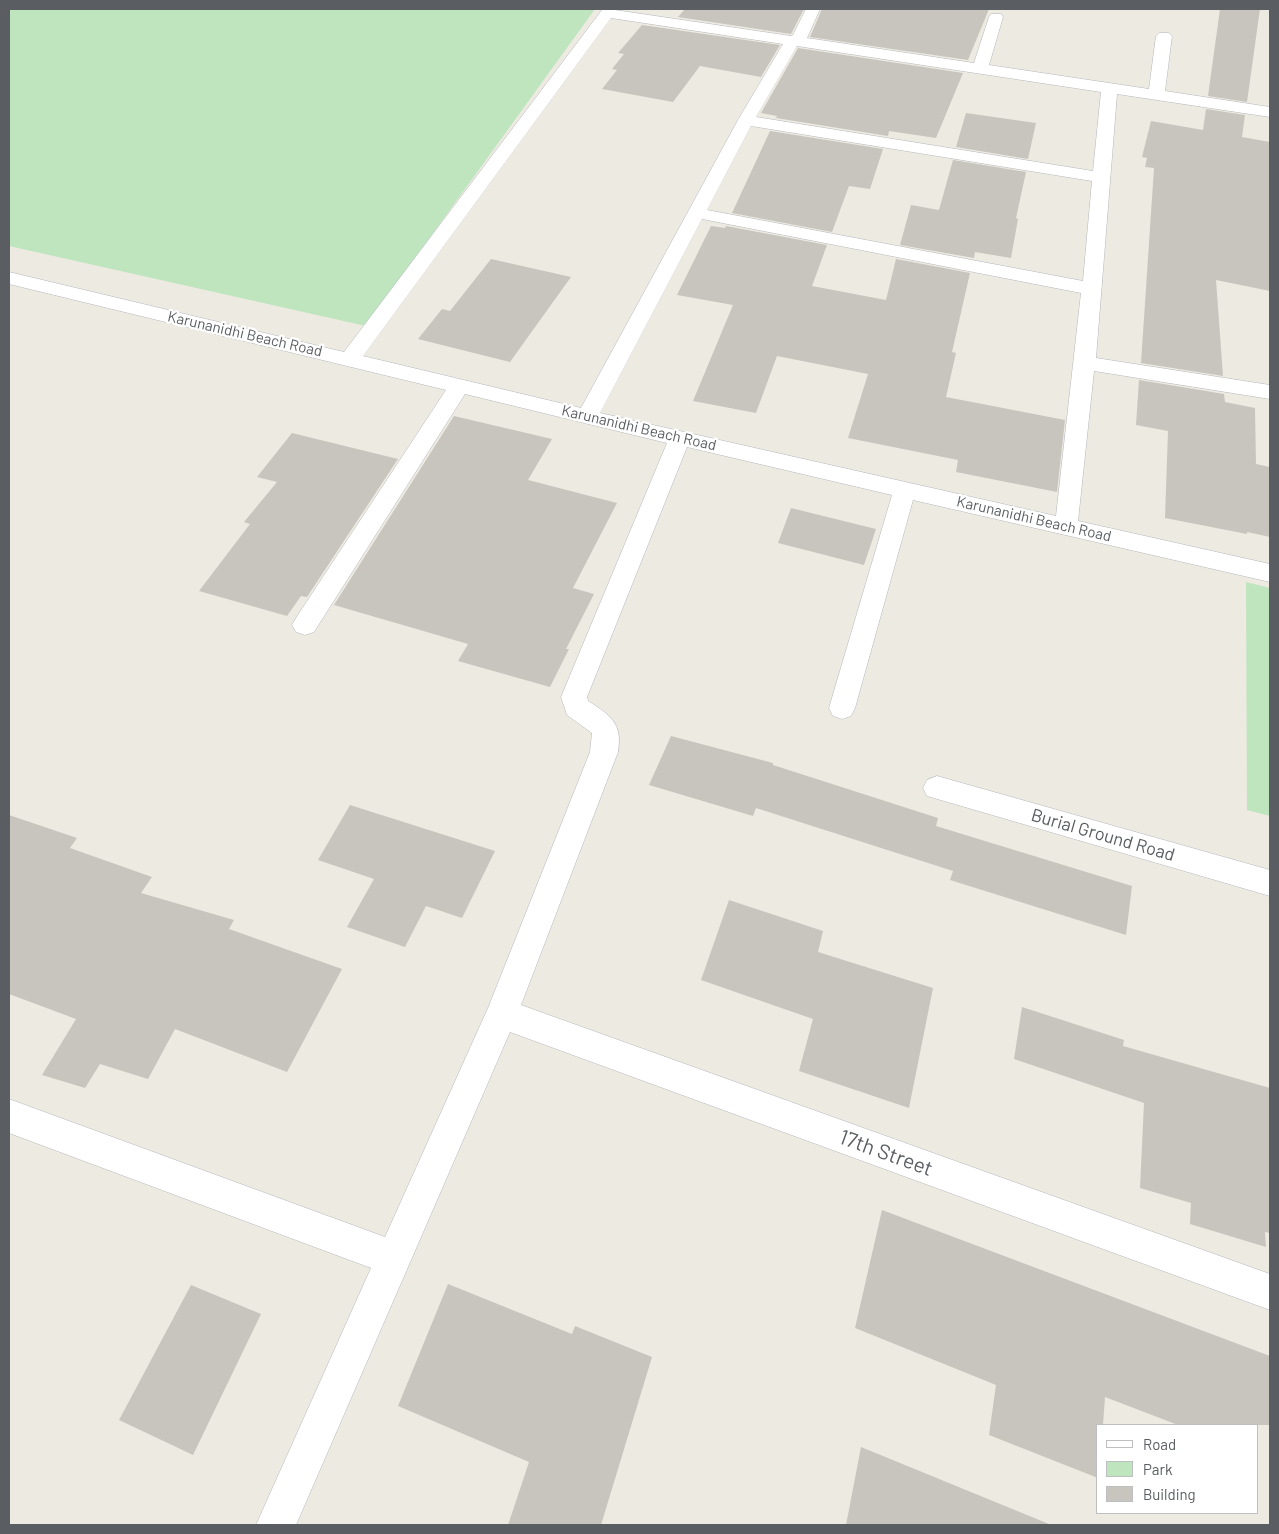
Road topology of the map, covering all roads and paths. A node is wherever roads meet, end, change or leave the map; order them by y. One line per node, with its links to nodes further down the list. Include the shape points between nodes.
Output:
1 (813, 9): 5 (street)
2 (658, 14): 5 (street); 15 (street, via 607,13)
3 (996, 17): 6 (street)
4 (1164, 36): 8 (street)
5 (796, 41): 6 (street); 10 (street)
6 (980, 69): 7 (street)
7 (1109, 88): 8 (street); 11 (street)
8 (1156, 95): 9 (street)
9 (1270, 112)
10 (746, 120): 11 (street); 12 (street)
11 (1101, 177): 14 (street)
12 (697, 214): 14 (street); 19 (street)
13 (9, 278): 15 (street, Karunanidhi Beach Road)
14 (1092, 289): 16 (street)
15 (350, 359): 17 (street, Karunanidhi Beach Road)
16 (1085, 364): 18 (street); 22 (street)
17 (459, 387): 19 (street, Karunanidhi Beach Road); 24 (street)
18 (1270, 392)
19 (588, 417): 20 (street, Karunanidhi Beach Road)
20 (680, 437): 21 (street, Karunanidhi Beach Road); 28 (street, via 574,697 576,707 602,723 608,738)
21 (905, 489): 22 (street, Karunanidhi Beach Road); 25 (street)
22 (1066, 527): 23 (street, Karunanidhi Beach Road)
23 (1270, 573)
24 (305, 626)
25 (842, 708)
26 (937, 788): 27 (street, Burial Ground Road)
27 (1270, 883)
28 (502, 1014): 30 (street); 31 (street, 17th Street)
29 (9, 1116): 30 (street)
30 (393, 1258): 32 (street)
31 (1270, 1292)
32 (276, 1525)

